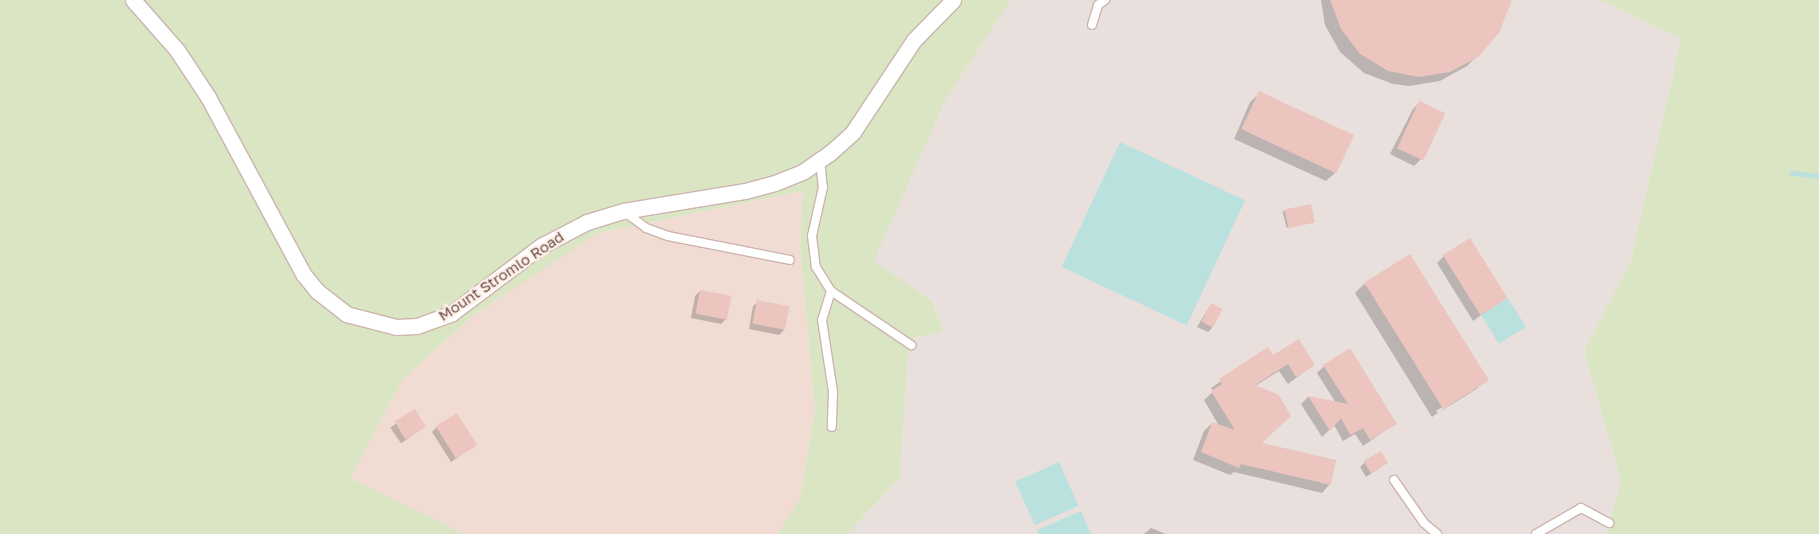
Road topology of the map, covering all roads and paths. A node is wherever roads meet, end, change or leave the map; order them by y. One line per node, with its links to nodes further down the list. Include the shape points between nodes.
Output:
1 (133, 0): 6 (street, Mount Stromlo Road, via 177,50 208,97 304,275 317,291 346,314 396,327 435,321 452,313 562,234)
2 (953, 0): 5 (street, Mount Stromlo Road, via 914,40 853,132)
3 (1105, 0): 4 (lane, via 1098,5)
4 (1092, 25)
5 (820, 160): 6 (street, Mount Stromlo Road, via 775,183); 8 (lane, via 823,187 812,250 816,267)
6 (623, 211): 7 (lane, via 646,228 668,236)
7 (790, 260)
8 (831, 290): 9 (lane); 10 (lane, via 822,320 833,392)
9 (911, 345)
10 (832, 427)
11 (1394, 480): 13 (lane, via 1424,523)
12 (1610, 523): 14 (lane, via 1581,508)
13 (1437, 534)
14 (1536, 534)

